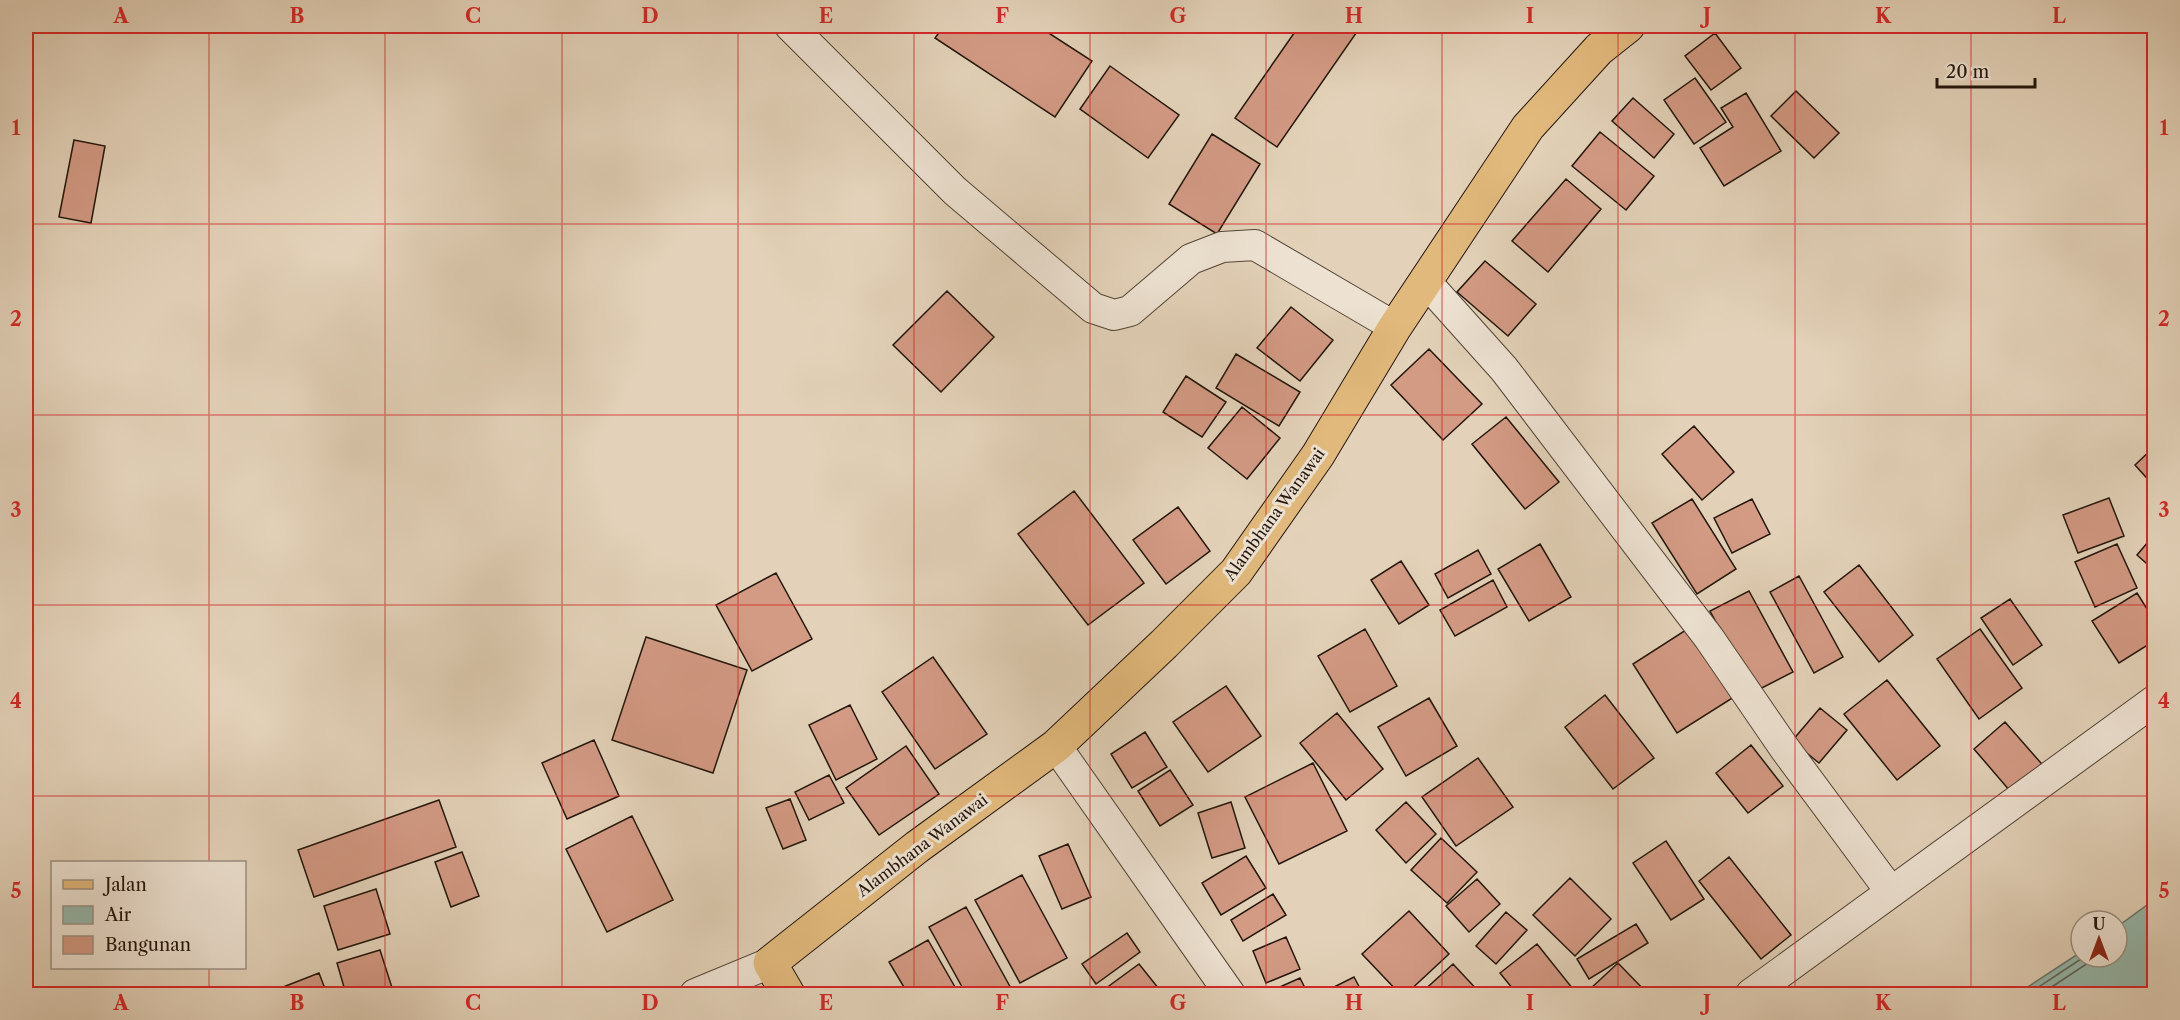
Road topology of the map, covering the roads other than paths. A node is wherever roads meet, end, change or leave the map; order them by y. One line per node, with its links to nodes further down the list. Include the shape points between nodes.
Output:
1 (790, 26): 4 (street, via 955,191 1094,308 1114,315 1130,311 1191,259 1222,247 1255,245)
2 (1628, 26): 3 (main road, Alambhana Wanawai, via 1599,49 1528,127)
3 (1426, 282): 4 (main road, Alambhana Wanawai); 7 (street, via 1504,369 1708,638)
4 (1395, 327): 6 (main road, Alambhana Wanawai, via 1318,455 1236,572)
5 (2154, 701): 7 (street)
6 (1056, 746): 8 (main road, Alambhana Wanawai, via 917,847); 11 (street)
7 (1891, 892): 12 (street)
8 (770, 963): 9 (street); 10 (main road)
9 (695, 994)
10 (788, 994)
11 (1230, 994)
12 (1751, 994)

